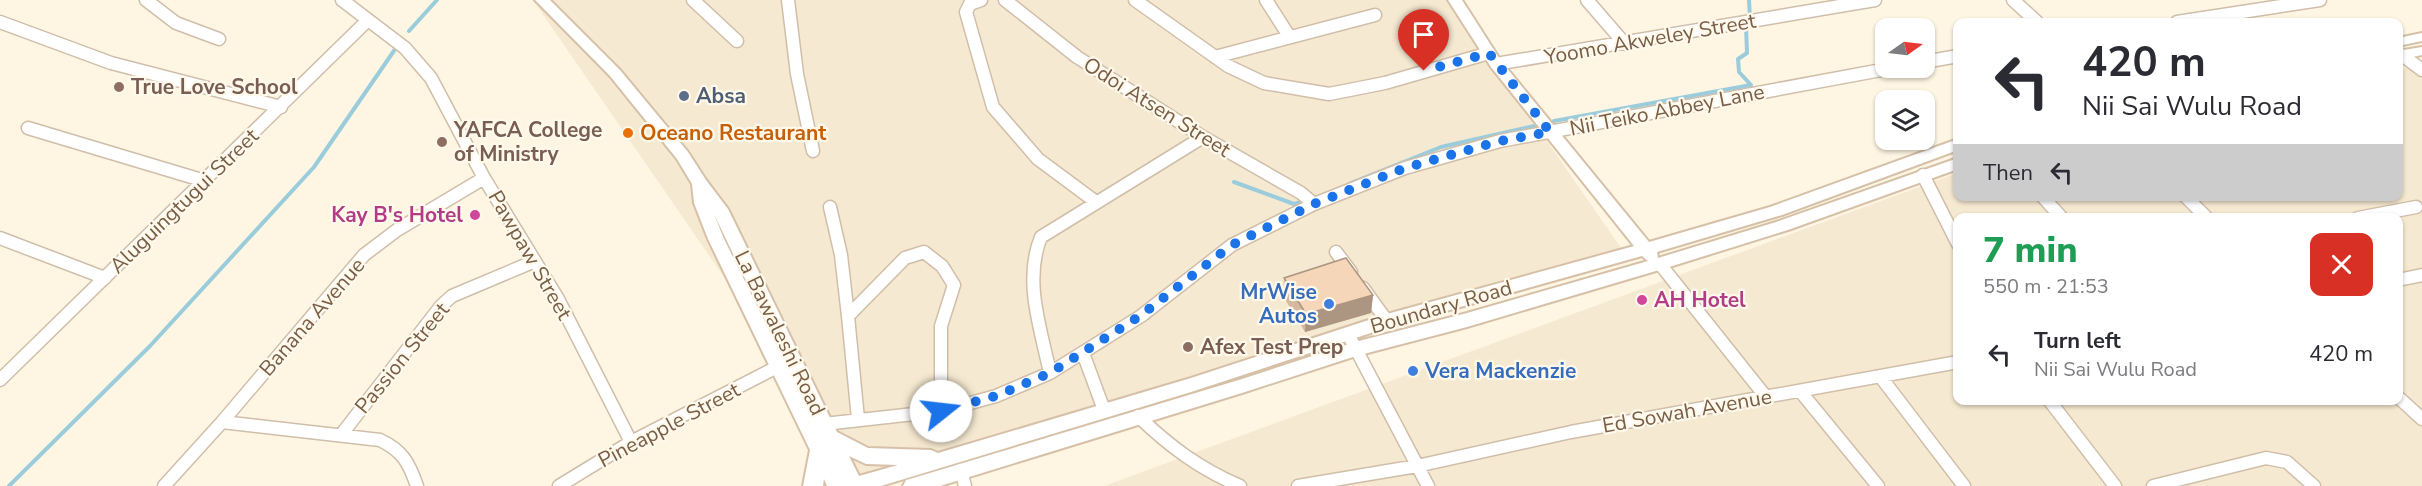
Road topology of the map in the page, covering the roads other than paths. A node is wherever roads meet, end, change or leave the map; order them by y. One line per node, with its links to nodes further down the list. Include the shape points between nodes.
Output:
1 (146, 0): 22 (street, via 176,22)
2 (342, 0): 18 (street, Pawpaw Street)
3 (542, 0): 45 (main road, La Bawaleshi Road, via 615,73 683,156)
4 (693, 0): 23 (street)
5 (788, 0): 40 (street, via 797,74)
6 (981, 0): 49 (street, via 970,4 966,12 993,107 1038,159)
7 (1005, 0): 38 (street, Odoi Atsen Street, via 1077,57)
8 (1135, 0): 29 (street, Yoomo Akweley Street)
9 (1266, 0): 20 (street)
10 (1455, 0): 31 (main road)
11 (1587, 0): 24 (street)
12 (1875, 0): 24 (street, Yoomo Akweley Street)
13 (2013, 0): 16 (street)
14 (2320, 0): 17 (street)
15 (1375, 15): 20 (street)
16 (2033, 18)
17 (2203, 18)
18 (368, 20): 35 (street, Aluguingtugui Street); 43 (street, Pawpaw Street, via 405,48 431,78)
19 (0, 22): 35 (street, via 111,63)
20 (1289, 36): 29 (street)
21 (2422, 37): 25 (main road)
22 (219, 39)
23 (737, 41)
24 (1625, 44): 31 (street, Yoomo Akweley Street)
25 (2403, 49)
26 (2403, 51): 27 (main road)
27 (2422, 51)
28 (2403, 54): 33 (street)
29 (1215, 57): 31 (street, Yoomo Akweley Street, via 1264,83 1329,94)
30 (1953, 57): 32 (street)
31 (1492, 59): 37 (main road)
32 (1935, 60)
33 (2422, 70)
34 (1875, 71): 37 (street, Nii Teiko Abbey Lane)
35 (281, 106): 44 (street, Aluguingtugui Street)
36 (28, 128): 44 (street)
37 (1550, 132): 46 (street, Nii Teiko Abbey Lane, via 1500,141); 57 (main road)
38 (1203, 137): 46 (street, Odoi Atsen Street); 49 (street)
39 (1953, 146): 57 (main road, Boundary Road, via 1776,211)
40 (813, 151)
41 (1953, 165): 42 (main road, Boundary Road)
42 (1923, 175): 55 (street); 60 (main road, Boundary Road, via 1782,226)
43 (484, 178): 59 (street, Pawpaw Street); 82 (street, Banana Avenue, via 397,230 364,255)
44 (204, 181): 62 (street, Aluguingtugui Street)
45 (700, 184): 69 (main road, La Bawaleshi Road, via 702,203 716,239); 84 (main road, La Bawaleshi Road, via 720,209)
46 (1309, 200): 67 (street, Nii Teiko Abbey Lane, via 1232,245 1140,316)
47 (2047, 201): 52 (street)
48 (2190, 201): 53 (street)
49 (1096, 202): 70 (street, via 1041,237 1035,247 1035,297)
50 (830, 207): 64 (street, via 841,255)
51 (2416, 207): 54 (street)
52 (2057, 213)
53 (2202, 213)
54 (2384, 213)
55 (1953, 234)
56 (0, 238): 62 (street)
57 (1644, 249): 60 (main road); 65 (main road, Boundary Road)
58 (1336, 252): 65 (street)
59 (535, 261): 83 (street, Passion Street, via 452,296); 85 (street, Pawpaw Street)
60 (1660, 264): 66 (main road, Boundary Road, via 1467,320); 74 (street)
61 (2422, 275): 63 (street)
62 (105, 278): 72 (street, Aluguingtugui Street)
63 (2403, 279)
64 (848, 316): 78 (street, via 905,258 924,252 942,266 954,285 941,326); 80 (street)
65 (1387, 321): 66 (main road, Boundary Road)
66 (1351, 342): 77 (main road, Boundary Road); 79 (main road, Boundary Road, via 1242,386); 86 (street)
67 (1083, 353): 70 (street, Nii Teiko Abbey Lane); 77 (street)
68 (1953, 363): 71 (street, Ed Sowah Avenue)
69 (779, 366): 84 (main road, La Bawaleshi Road); 85 (street, Pineapple Street)
70 (1050, 373): 78 (street, Nii Teiko Abbey Lane, via 996,396)
71 (1880, 376): 73 (street, Ed Sowah Avenue); 99 (street)
72 (0, 380)
73 (1800, 391): 74 (street, Ed Sowah Avenue); 98 (street)
74 (1766, 397): 86 (street, Ed Sowah Avenue, via 1570,432)
75 (2403, 402): 81 (street)
76 (2053, 405): 100 (street)
77 (1104, 410): 87 (main road, Boundary Road)
78 (941, 411): 80 (street, Nii Teiko Abbey Lane)
79 (1138, 416): 87 (main road, Boundary Road); 95 (street, via 1168,446 1219,478)
80 (858, 419): 84 (street, Nii Teiko Abbey Lane)
81 (2422, 419)
82 (222, 422): 83 (street); 88 (street, Banana Avenue)
83 (340, 435): 89 (street, via 380,440 399,448)
84 (825, 438): 87 (main road, via 866,456); 91 (main road); 92 (main road, La Bawaleshi Road); 93 (main road, La Bawaleshi Road)
85 (631, 442): 90 (street, Pineapple Street)
86 (1417, 466): 96 (street, Ed Sowah Avenue); 97 (street)
87 (958, 472): 93 (main road, Boundary Road); 94 (main road, Boundary Road)
88 (164, 486)
89 (417, 486)
90 (559, 486)
91 (813, 486)
92 (837, 486)
93 (854, 486)
94 (913, 486)
95 (1240, 486)
96 (1298, 486)
97 (1428, 486)
98 (1878, 486)
99 (1964, 486)
100 (2115, 486)
101 (2153, 486): 102 (street, via 2279,457 2293,464)
102 (2313, 486)

